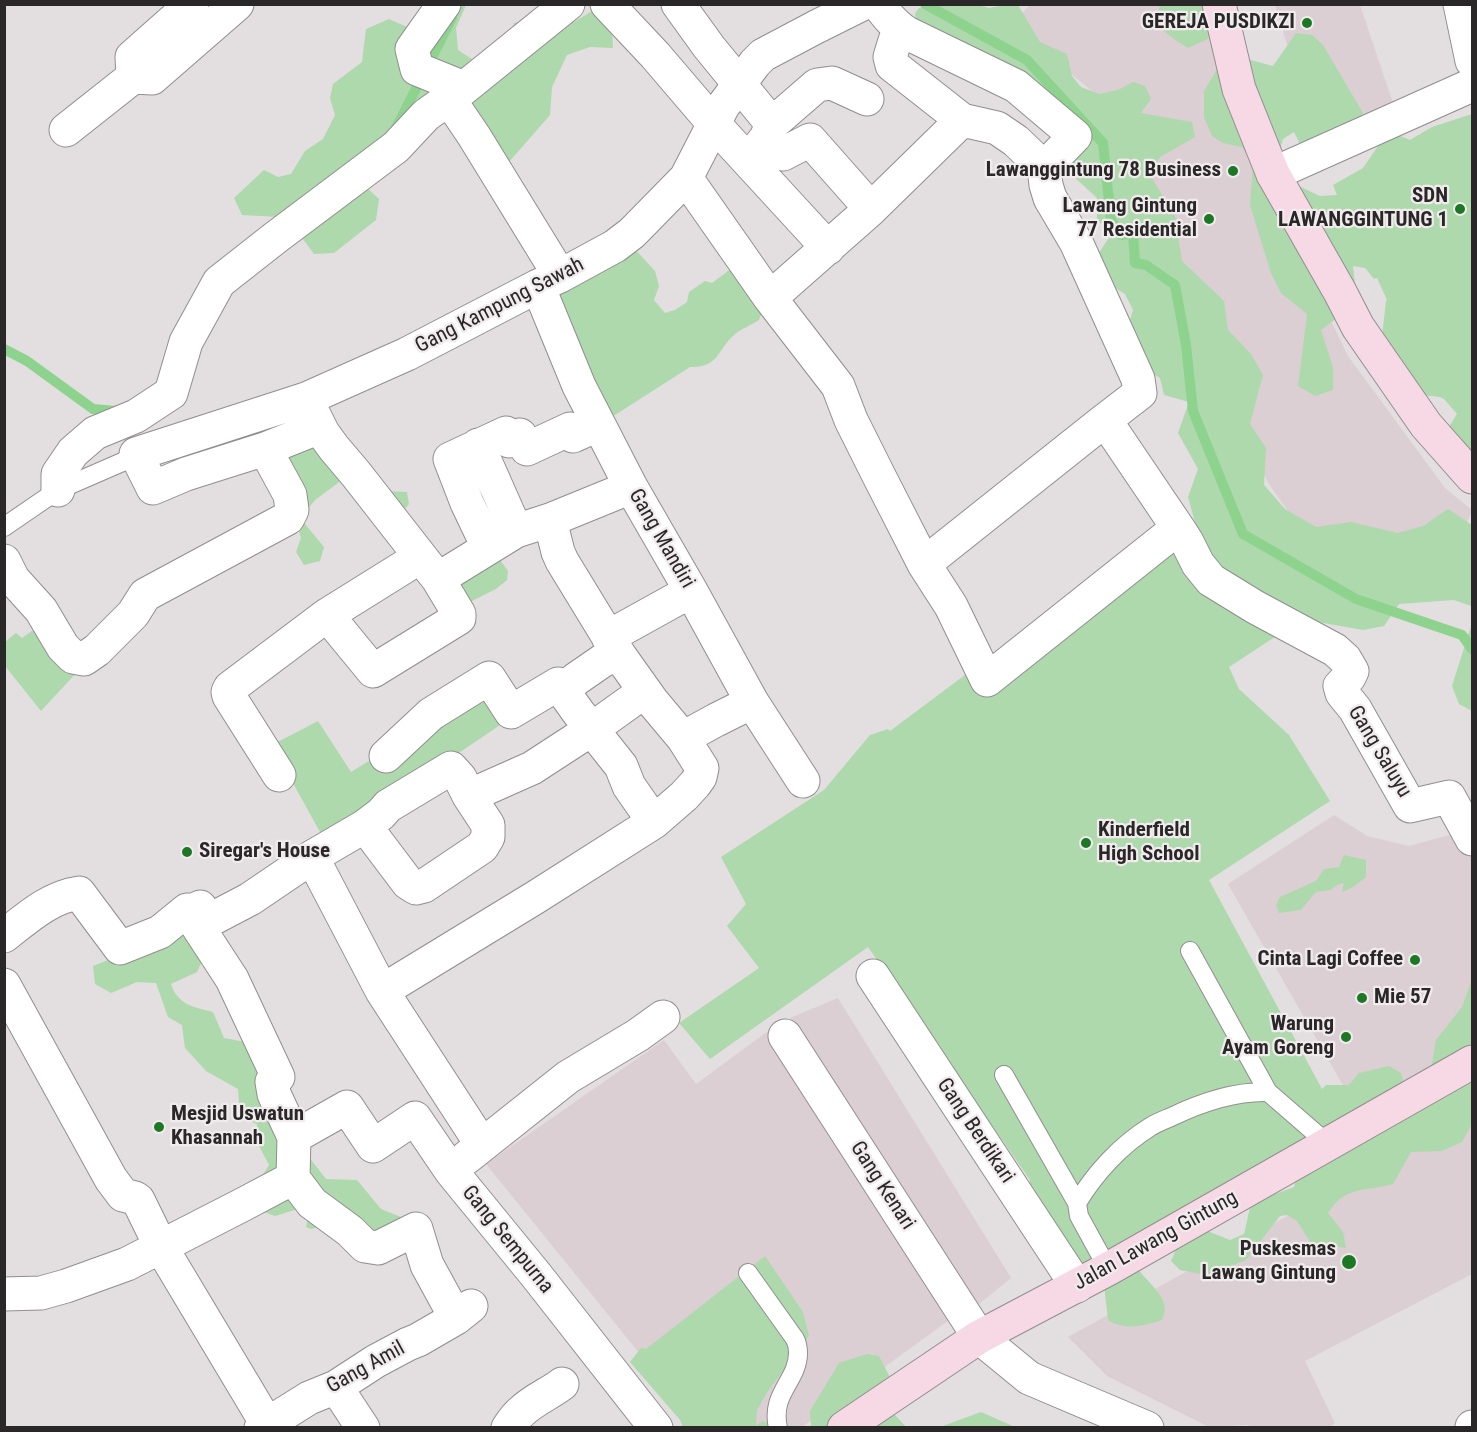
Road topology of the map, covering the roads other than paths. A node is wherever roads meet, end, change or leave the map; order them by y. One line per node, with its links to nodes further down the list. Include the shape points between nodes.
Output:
1 (192, 4): 13 (street, via 132,57)
2 (444, 4): 14 (street, via 412,49)
3 (568, 4): 14 (street)
4 (607, 4): 19 (street)
5 (678, 4): 15 (street)
6 (862, 4): 10 (street, Gang Kampung Sawah)
7 (1219, 4): 23 (main road, via 1239,89)
8 (1461, 4): 12 (street)
9 (235, 5): 13 (street, via 152,78)
10 (812, 16): 15 (street, Gang Kampung Sawah, via 755,63)
11 (888, 16): 18 (street, via 892,65); 22 (street, via 907,33 1016,86 1075,136)
12 (1473, 61)
13 (133, 77): 20 (street)
14 (442, 84): 27 (street, Gang Mandiri, via 474,136); 32 (street, via 426,115 396,147 219,282 186,342 171,393 136,416)
15 (740, 85): 19 (street, Gang Kampung Sawah); 21 (street)
16 (1473, 85): 23 (street)
17 (867, 99): 21 (street, via 832,83 817,85)
18 (962, 120): 22 (street, via 997,128); 25 (street)
19 (714, 124): 21 (street); 24 (street, Gang Kampung Sawah)
20 (66, 130)
21 (762, 141): 25 (street, via 783,154 810,140); 26 (street)
22 (1044, 168): 30 (street, via 1050,198 1076,242 1138,379 1140,393)
23 (1273, 174): 36 (main road, via 1358,327 1426,425)
24 (686, 178): 27 (street, Gang Kampung Sawah, via 615,246); 28 (street)
25 (871, 209): 26 (street)
26 (828, 248): 28 (street)
27 (549, 281): 29 (street, Gang Kampung Sawah, via 399,358); 31 (street, Gang Mandiri, via 579,386)
28 (770, 298): 45 (street, via 838,386 851,420)
29 (313, 413): 34 (street); 35 (street, Gang Kampung Sawah); 46 (street, via 334,448)
30 (1105, 420): 41 (street); 45 (street)
31 (598, 425): 33 (street, via 573,436 570,429 527,449 520,435 509,441 506,433); 37 (street, Gang Mandiri)
32 (94, 433): 35 (street); 38 (street, via 73,452 58,474)
33 (478, 445): 42 (street); 43 (street, via 450,459)
34 (265, 449): 35 (street, via 153,488); 44 (street, via 290,495 292,510 288,518 145,595 133,614 84,659 73,657 63,647)
35 (131, 457): 38 (lane, Gang Kampung Sawah)
36 (1473, 477)
37 (631, 487): 39 (street); 47 (street, Gang Mandiri)
38 (56, 492): 40 (lane, Gang Kampung Sawah)
39 (550, 520): 42 (street); 49 (street, via 558,552)
40 (4, 527)
41 (1178, 528): 45 (street, via 987,680 951,606); 61 (street, Gang Saluyu, via 1211,580 1345,659 1352,671 1340,686 1342,693 1410,806 1449,797)
42 (516, 531): 43 (street)
43 (488, 547): 46 (street)
44 (4, 561)
45 (924, 564)
46 (429, 568): 48 (street); 48 (street, via 459,618 373,671)
47 (691, 591): 49 (street); 52 (street, Gang Mandiri)
48 (327, 615): 56 (street, via 228,692)
49 (614, 646): 50 (street, via 605,660); 51 (street)
50 (562, 691): 53 (street); 55 (street, via 558,684 511,712 489,678 431,714)
51 (645, 691): 53 (street); 54 (street)
52 (752, 702): 54 (street); 57 (street, Gang Mandiri)
53 (591, 729): 58 (street, via 532,768); 59 (street, via 621,766 629,786)
54 (683, 738): 59 (street, via 702,768 700,777)
55 (386, 756)
56 (279, 775)
57 (803, 781)
58 (469, 796): 60 (street, via 451,768 388,806); 60 (street, via 488,825 488,837 482,847 424,886 416,888 408,883)
59 (654, 822): 68 (street)
60 (365, 826): 62 (street)
61 (1473, 839)
62 (312, 857): 63 (street, via 250,899 210,920 200,907); 68 (street)
63 (189, 914): 64 (street, via 187,910 160,932 120,948 80,893 68,894 41,907); 74 (street, via 232,979 251,1018 278,1077 272,1082 274,1094)
64 (4, 936)
65 (1190, 951): 73 (lane)
66 (873, 976): 83 (street, Gang Berdikari)
67 (4, 985): 80 (street, via 111,1179 123,1195 138,1200)
68 (382, 991): 76 (street)
69 (663, 1017): 76 (street, Gang Sempurna, via 568,1077)
70 (785, 1036): 85 (street, Gang Kenari)
71 (1473, 1062): 75 (main road, Jalan Lawang Gintung)
72 (1004, 1076): 79 (lane)
73 (1268, 1092): 75 (lane); 79 (lane, via 1221,1096 1150,1126 1103,1168)
74 (294, 1137): 77 (street, via 347,1107 373,1146 415,1118); 78 (street)
75 (1328, 1144): 81 (main road, Jalan Lawang Gintung)
76 (482, 1145): 77 (street, Gang Sempurna)
77 (451, 1171): 91 (street, Gang Sempurna)
78 (293, 1178): 80 (street); 87 (street, Gang Amil, via 312,1203 365,1246 378,1248 416,1229 427,1265 464,1312)
79 (1077, 1203): 81 (lane, via 1079,1216)
80 (161, 1247): 84 (street, via 94,1277 41,1293); 88 (street)
81 (1108, 1269): 83 (main road, Jalan Lawang Gintung)
82 (748, 1273): 92 (lane, via 795,1339 799,1352 779,1399 775,1416)
83 (1077, 1286): 85 (main road, Jalan Lawang Gintung)
84 (4, 1294)
85 (979, 1337): 93 (main road, Jalan Lawang Gintung); 94 (street, Gang Kenari, via 1029,1378)
86 (562, 1384): 90 (street, via 520,1412)
87 (336, 1387): 88 (street, Gang Amil, via 309,1398); 89 (street)
88 (264, 1426)
89 (363, 1428)
90 (508, 1428)
91 (656, 1428)
92 (778, 1428)
93 (844, 1428)
94 (1147, 1428)

